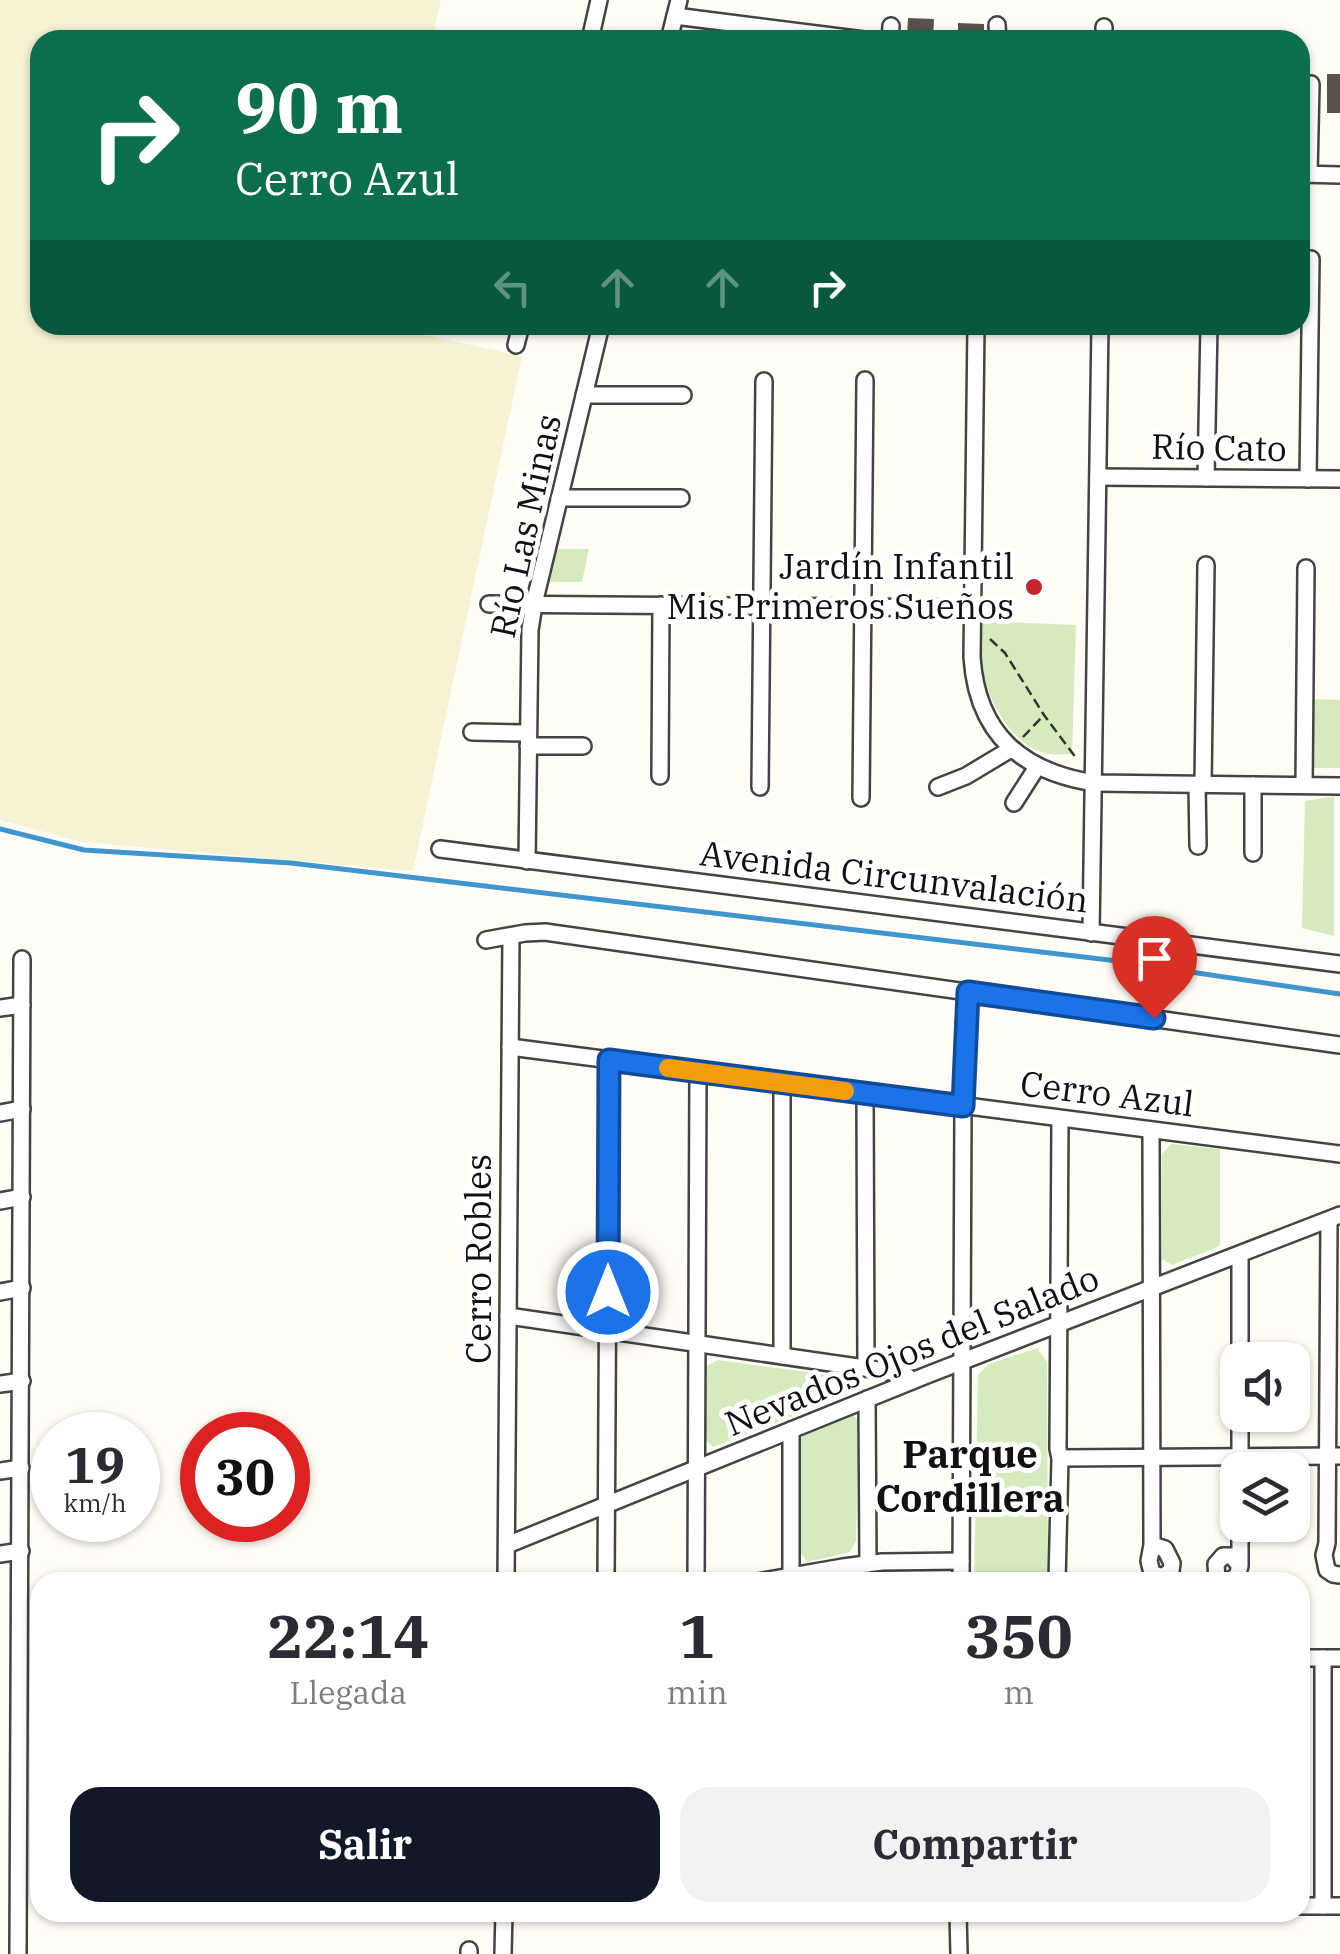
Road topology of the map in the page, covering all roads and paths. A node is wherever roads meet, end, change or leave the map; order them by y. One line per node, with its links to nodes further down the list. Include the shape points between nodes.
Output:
1 (600, 0): 3 (street)
2 (677, 8): 4 (street)
3 (592, 30)
4 (770, 30)
5 (1311, 84): 6 (street)
6 (1310, 97)
7 (1310, 174): 8 (street)
8 (1340, 175)
9 (1311, 259): 10 (street)
10 (1310, 332)
11 (518, 335): 17 (street)
12 (599, 335): 20 (street, Río Las Minas)
13 (976, 335): 35 (street)
14 (1100, 335): 22 (street)
15 (1209, 335): 23 (street)
16 (1310, 335): 24 (street)
17 (516, 345)
18 (865, 380): 34 (street)
19 (764, 382): 33 (street)
20 (584, 395): 21 (street); 26 (street, Río Las Minas)
21 (684, 395)
22 (1098, 476): 23 (street, Río Cato); 43 (street)
23 (1206, 478): 24 (street, Río Cato)
24 (1308, 479): 25 (street, Río Cato)
25 (1340, 480)
26 (560, 498): 27 (street); 31 (street, Río Las Minas)
27 (681, 498)
28 (1206, 565): 44 (street)
29 (1306, 568): 46 (street)
30 (489, 604): 31 (street)
31 (534, 604): 32 (street); 38 (street, Río Las Minas)
32 (661, 605): 33 (street); 42 (street)
33 (762, 606): 34 (street); 48 (street)
34 (863, 607): 35 (street); 50 (street)
35 (973, 616): 36 (path, via 1005,652); 40 (street, via 977,691)
36 (1044, 715): 40 (path); 43 (path)
37 (472, 732): 38 (street)
38 (528, 739): 39 (street); 55 (street, Río Las Minas)
39 (583, 746)
40 (1011, 749): 41 (street); 49 (street)
41 (1037, 767): 43 (street); 51 (street)
42 (660, 776)
43 (1095, 783): 44 (street); 56 (street)
44 (1200, 784): 45 (street); 52 (street)
45 (1253, 784): 46 (street); 54 (street)
46 (1304, 785): 47 (street)
47 (1340, 786)
48 (760, 787)
49 (938, 787)
50 (861, 798)
51 (1014, 803)
52 (1198, 846)
53 (440, 849): 55 (street, Avenida Circunvalación)
54 (1253, 852)
55 (527, 860): 56 (street, Avenida Circunvalación)
56 (1091, 933): 60 (street, Avenida Circunvalación)
57 (511, 936): 58 (street); 61 (street, via 545,932); 65 (street, Cerro Robles)
58 (486, 940)
59 (22, 959): 62 (street)
60 (1340, 964)
61 (968, 992): 64 (street); 70 (street)
62 (22, 1005): 63 (street); 71 (street)
63 (0, 1008)
64 (1340, 1045)
65 (510, 1046): 66 (street, Cerro Azul); 83 (street, Cerro Robles)
66 (609, 1060): 67 (street, Cerro Azul); 85 (street)
67 (698, 1072): 68 (street, Cerro Azul); 87 (street)
68 (782, 1083): 69 (street, Cerro Azul); 88 (street)
69 (866, 1094): 70 (street, Cerro Azul); 90 (street)
70 (963, 1106): 73 (street, Cerro Azul); 89 (street)
71 (22, 1109): 72 (street); 76 (street)
72 (0, 1113)
73 (1060, 1118): 74 (street, Cerro Azul); 84 (street)
74 (1152, 1130): 75 (street, Cerro Azul); 81 (street)
75 (1340, 1154)
76 (22, 1197): 77 (street); 80 (street)
77 (0, 1201)
78 (1335, 1218): 79 (street, Nevados Ojos del Salado); 96 (street)
79 (1240, 1254): 81 (street, Nevados Ojos del Salado); 86 (street)
80 (22, 1288): 82 (street); 92 (street)
81 (1151, 1288): 84 (street, Nevados Ojos del Salado); 98 (street)
82 (0, 1292)
83 (508, 1316): 85 (street); 106 (street, Cerro Robles)
84 (1058, 1325): 89 (street, Nevados Ojos del Salado); 97 (street)
85 (607, 1330): 87 (street); 103 (street)
86 (1240, 1342)
87 (697, 1343): 88 (street); 101 (street)
88 (782, 1356): 90 (street)
89 (962, 1362): 91 (street, Nevados Ojos del Salado); 111 (street)
90 (866, 1368): 91 (street)
91 (912, 1381): 94 (street, Nevados Ojos del Salado)
92 (22, 1382): 93 (street); 100 (street)
93 (0, 1384)
94 (868, 1399): 95 (street, Nevados Ojos del Salado); 112 (street)
95 (792, 1430): 101 (street, Nevados Ojos del Salado); 117 (street)
96 (1334, 1456): 105 (street)
97 (1060, 1458): 98 (street); 120 (street)
98 (1151, 1458): 99 (street); 107 (street)
99 (1220, 1463)
100 (21, 1468): 102 (street); 108 (street)
101 (696, 1468): 103 (street, Nevados Ojos del Salado); 116 (street)
102 (0, 1471)
103 (607, 1504): 106 (street, Nevados Ojos del Salado); 115 (street)
104 (1240, 1542): 113 (street)
105 (1328, 1543): 110 (street); 121 (street, via 1326,1570)
106 (506, 1545): 114 (street, Cerro Robles)
107 (1152, 1545)
108 (21, 1551): 109 (street); 126 (street)
109 (0, 1554)
110 (1340, 1556)
111 (961, 1562): 112 (street); 119 (street)
112 (868, 1564): 118 (street)
113 (1240, 1566)
114 (506, 1572)
115 (606, 1572)
116 (696, 1572)
117 (792, 1572)
118 (817, 1572)
119 (961, 1572)
120 (1058, 1572)
121 (1340, 1575)
122 (1310, 1658): 123 (street)
123 (1323, 1658): 124 (street); 131 (street)
124 (1340, 1658)
125 (0, 1695): 126 (street)
126 (20, 1696): 128 (street)
127 (0, 1775): 128 (street)
128 (19, 1775): 130 (street)
129 (0, 1850): 130 (street)
130 (18, 1850): 135 (street)
131 (1331, 1906)
132 (504, 1922): 137 (street)
133 (958, 1922): 138 (street)
134 (0, 1936): 135 (street)
135 (18, 1936): 136 (street)
136 (18, 1954)
137 (504, 1954)
138 (959, 1954)

